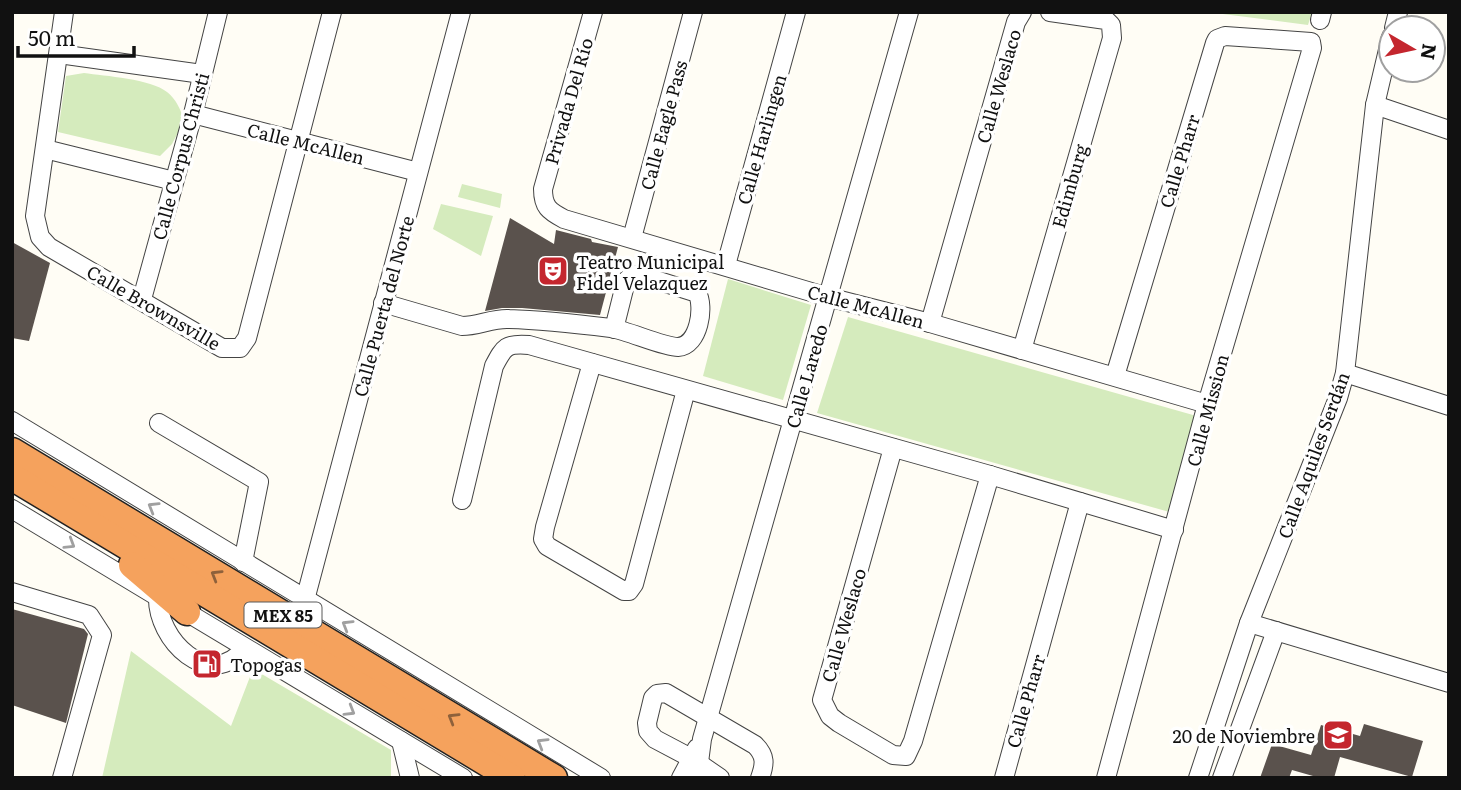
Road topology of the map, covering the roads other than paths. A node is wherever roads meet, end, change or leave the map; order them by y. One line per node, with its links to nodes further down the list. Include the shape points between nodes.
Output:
1 (64, 12): 12 (street, Calle Brownsville)
2 (218, 12): 13 (street, Calle Corpus Christi)
3 (332, 12): 18 (street, Calle Brownsville)
4 (461, 12): 20 (street, Calle Puerta del Norte)
5 (593, 12): 22 (street, Privada Del Río)
6 (694, 12): 23 (street, Calle Eagle Pass)
7 (796, 12): 24 (street, Calle Harlingen)
8 (909, 12): 25 (street, Calle Laredo)
9 (1022, 12): 28 (street, Calle Weslaco)
10 (1050, 12): 30 (street, Edimburg, via 1100,18 1109,22 1112,38)
11 (1312, 44): 33 (street, Calle Pharr, via 1225,36 1214,43); 35 (street, Calle Mission)
12 (59, 54): 13 (street); 19 (street, Calle Brownsville)
13 (202, 74): 16 (street, Calle Corpus Christi)
14 (1380, 84): 15 (street, Calle Aquiles Serdán)
15 (1375, 104): 17 (street); 32 (street, Calle Aquiles Serdán)
16 (193, 114): 18 (street, Calle McAllen); 21 (street, Calle Corpus Christi)
17 (1449, 130)
18 (297, 141): 20 (street, Calle McAllen); 26 (street, Calle Brownsville, via 247,338 240,348 222,348)
19 (45, 149): 21 (street); 26 (street, Calle Brownsville, via 35,216 40,237)
20 (418, 172): 27 (street, Calle Puerta del Norte)
21 (174, 181): 26 (street, Calle Corpus Christi)
22 (543, 189): 23 (street, Calle McAllen, via 548,211)
23 (632, 238): 24 (street, Calle McAllen)
24 (726, 265): 25 (street, Calle McAllen)
25 (828, 297): 28 (street, Calle McAllen); 37 (street, Calle Laredo)
26 (142, 299)
27 (383, 303): 29 (street, via 462,326 508,318); 52 (street, Calle Puerta del Norte)
28 (930, 323): 30 (street, Calle McAllen)
29 (614, 329): 29 (street, via 678,347 694,335 701,299 697,293 631,276)
30 (1022, 350): 33 (street, Calle McAllen)
31 (592, 363): 34 (street); 34 (street, via 543,539 547,547 621,590 629,591 634,584); 44 (street, via 529,345 507,346 494,366)
32 (1345, 373): 36 (street); 54 (street, Calle Aquiles Serdán)
33 (1115, 376): 35 (street, Calle McAllen)
34 (685, 390): 37 (street)
35 (1207, 404): 48 (street, Calle Mission)
36 (1449, 406)
37 (793, 419): 40 (street); 58 (street, Calle Laredo)
38 (12, 421): 49 (street, one-way to 38)
39 (159, 423): 49 (street, via 259,482)
40 (893, 448): 42 (street); 42 (street, Calle Weslaco, via 822,700 839,723 893,755 906,756 913,741)
41 (12, 452): 65 (highway, MEX 85, one-way to 41)
42 (990, 475): 45 (street)
43 (12, 477): 47 (highway, MEX 85)
44 (462, 500)
45 (1080, 502): 48 (street); 70 (street, Calle Pharr)
46 (12, 509): 51 (street, one-way to 51)
47 (84, 521): 53 (highway); 64 (highway, MEX 85)
48 (1174, 530): 71 (street, Calle Mission)
49 (243, 562): 52 (street)
50 (12, 592): 61 (street, via 89,615 102,635)
51 (158, 596): 53 (street); 56 (street, via 159,616 167,635 200,661 226,663)
52 (305, 600): 66 (street, one-way to 52)
53 (187, 612): 56 (street)
54 (1249, 623): 55 (street); 72 (street, Calle Aquiles Serdán)
55 (1276, 631): 57 (street); 73 (street)
56 (245, 648): 59 (street, one-way to 59)
57 (1449, 683)
58 (708, 718): 60 (street, Calle Laredo); 60 (street, via 666,694 653,698 648,731); 69 (street, via 761,751 765,763)
59 (401, 741): 62 (street); 63 (street)
60 (696, 767): 67 (street, Calle Laredo); 68 (street)
61 (62, 778)
62 (411, 778)
63 (463, 778)
64 (512, 778)
65 (554, 778)
66 (601, 778)
67 (681, 778)
68 (720, 778)
69 (760, 778)
70 (1004, 778)
71 (1106, 778)
72 (1198, 778)
73 (1222, 778)

